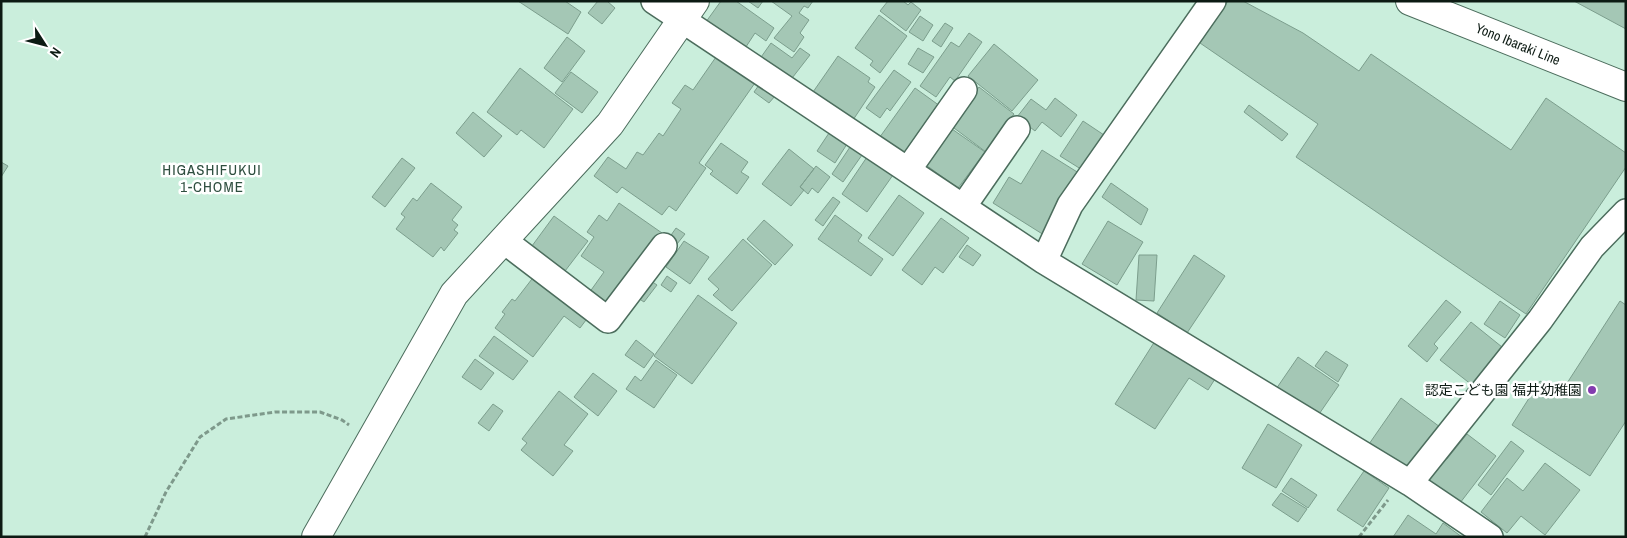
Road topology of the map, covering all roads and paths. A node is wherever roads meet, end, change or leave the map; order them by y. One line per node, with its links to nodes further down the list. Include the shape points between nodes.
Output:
1 (654, 1): 4 (street)
2 (1213, 1): 13 (street, via 1070,205)
3 (1410, 1): 5 (street, Yono Ibaraki Line)
4 (689, 11): 8 (street); 11 (street, via 610,124)
5 (1626, 87)
6 (964, 90): 8 (street)
7 (1017, 129): 9 (street)
8 (908, 170): 9 (street)
9 (963, 207): 13 (street)
10 (1626, 212): 15 (street, via 1592,247 1540,320)
11 (503, 240): 12 (street, via 608,320); 14 (street, via 454,294)
12 (664, 246)
13 (1044, 261): 15 (street)
14 (371, 438): 16 (path, via 342,420 320,412 275,412 226,419 200,437 166,492); 17 (street)
15 (1407, 481): 18 (path); 19 (street)
16 (145, 537)
17 (316, 537)
18 (1359, 537)
19 (1490, 537)

